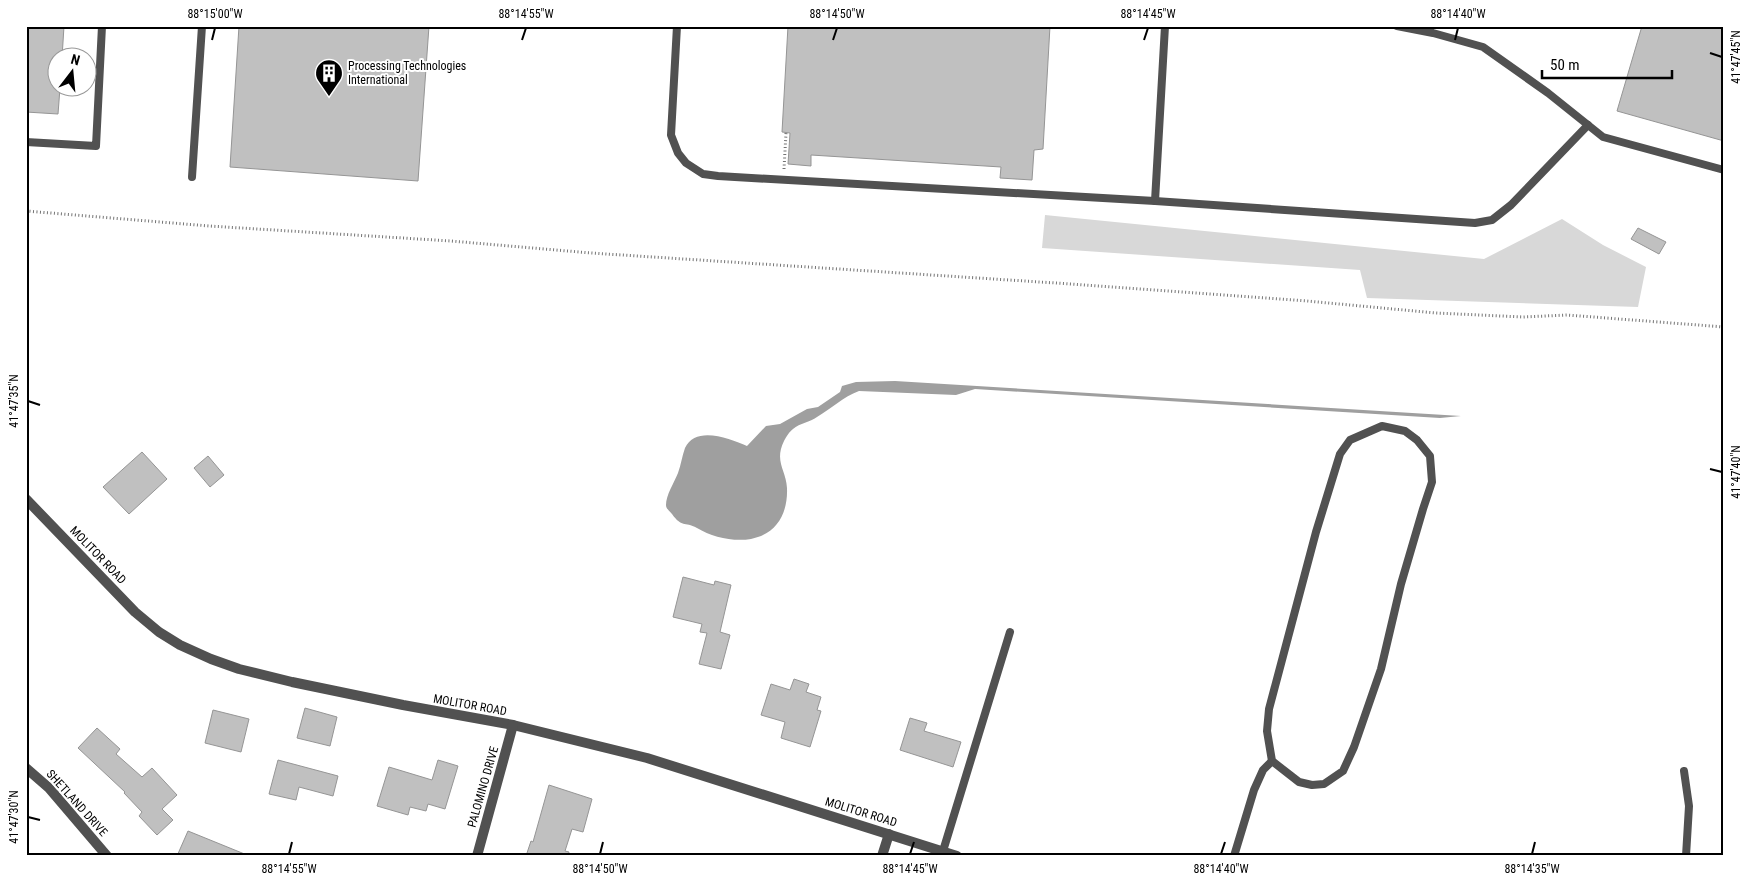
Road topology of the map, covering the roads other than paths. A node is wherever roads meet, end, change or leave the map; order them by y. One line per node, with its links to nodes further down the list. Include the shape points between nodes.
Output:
1 (102, 26): 7 (lane, via 96,146)
2 (202, 26): 9 (lane)
3 (677, 26): 10 (lane, via 671,135 686,163 703,174)
4 (1165, 26): 10 (lane)
5 (1397, 26): 6 (lane, via 1483,47)
6 (1588, 125): 8 (lane, via 1603,137); 10 (lane, via 1511,204 1492,220 1475,223)
7 (26, 142)
8 (1724, 170)
9 (192, 177)
10 (1155, 201)
11 (26, 499): 13 (street, MOLITOR ROAD, via 135,612 180,645 248,671)
12 (1010, 632): 18 (lane)
13 (513, 725): 17 (street, MOLITOR ROAD, via 647,758); 20 (street, PALOMINO DRIVE)
14 (1272, 761): 14 (lane, via 1267,730 1269,709 1340,454 1350,440 1382,426 1405,431 1430,456 1432,482 1401,584 1381,669 1354,747 1343,771 1324,784 1299,782); 23 (lane, via 1263,770 1254,790)
15 (26, 768): 19 (street, SHETLAND DRIVE, via 49,788)
16 (1684, 771): 24 (lane, via 1689,806)
17 (889, 834): 18 (street, MOLITOR ROAD); 21 (street)
18 (942, 851): 22 (street, MOLITOR ROAD)
19 (107, 856)
20 (477, 856)
21 (882, 856)
22 (958, 856)
23 (1234, 856)
24 (1686, 856)

